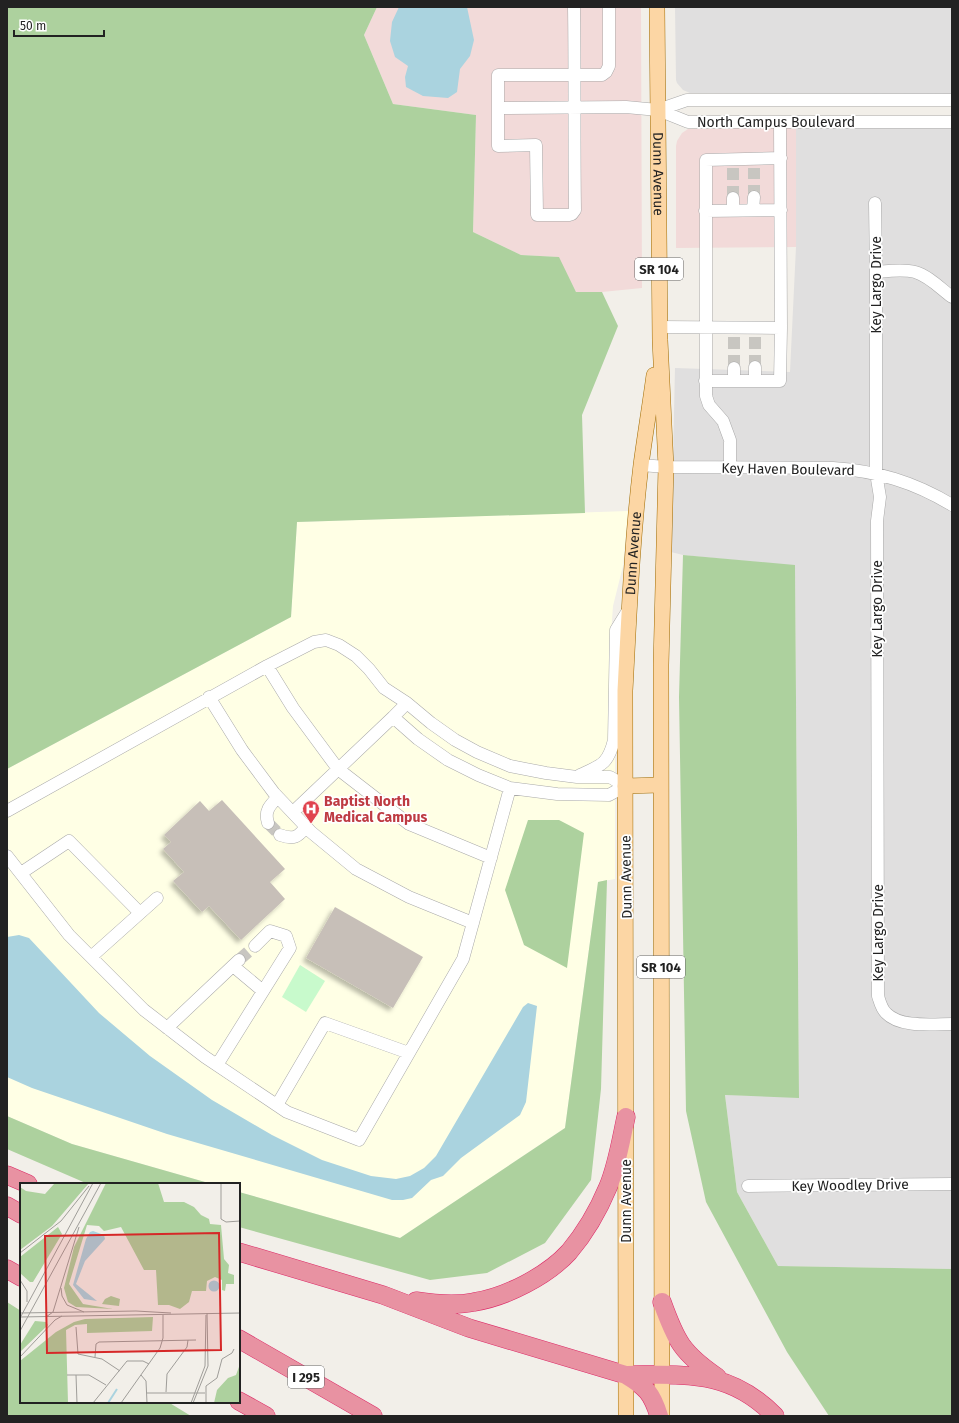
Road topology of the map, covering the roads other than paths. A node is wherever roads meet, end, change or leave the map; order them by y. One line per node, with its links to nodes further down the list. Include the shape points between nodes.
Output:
1 (574, 7): 4 (street)
2 (609, 7): 4 (street, via 609,66 606,72 602,75)
3 (658, 7): 8 (main road, Dunn Avenue / SR 104)
4 (574, 74): 6 (street, via 498,75); 7 (street)
5 (952, 100): 8 (street, North Campus Boulevard, via 687,100)
6 (498, 108): 7 (street); 7 (street, via 498,146 536,146 537,215 569,215 575,210)
7 (574, 108): 8 (street, via 626,107)
8 (658, 110): 9 (street, North Campus Boulevard, via 688,122); 23 (main road, Dunn Avenue / SR 104)
9 (780, 122): 10 (street, North Campus Boulevard); 11 (street)
10 (952, 122)
11 (780, 158): 17 (street); 18 (street, via 754,163 706,160)
12 (754, 197): 16 (street)
13 (733, 198): 15 (street)
14 (875, 203): 19 (street, Key Largo Drive)
15 (733, 210): 16 (street); 18 (street)
16 (753, 210): 17 (street)
17 (781, 210): 22 (street)
18 (705, 211): 21 (street)
19 (876, 272): 20 (street, via 916,272); 30 (street, Key Largo Drive)
20 (952, 297)
21 (706, 327): 22 (street, via 755,333); 23 (street); 25 (street)
22 (781, 328): 26 (street, via 780,380)
23 (660, 334): 27 (main road, Dunn Avenue / SR 104); 28 (main road, Dunn Avenue / SR 104)
24 (755, 367): 26 (street)
25 (705, 381): 26 (street, via 734,374); 29 (street, via 709,405 723,421 730,440)
26 (755, 381)
27 (641, 465): 28 (street, Key Haven Boulevard); 32 (main road, Dunn Avenue / SR 104)
28 (666, 467): 29 (street, Key Haven Boulevard); 39 (main road, Dunn Avenue / SR 104)
29 (730, 468): 30 (street, Key Haven Boulevard, via 833,468)
30 (876, 473): 31 (street, Key Haven Boulevard, via 912,484); 57 (street, Key Largo Drive, via 880,497 877,521 878,996 886,1014 896,1021 911,1024)
31 (952, 505)
32 (629, 609): 38 (street, via 616,630 614,740 611,751 608,758 598,767); 40 (main road, Dunn Avenue / SR 104, via 625,691)
33 (267, 666): 34 (street); 35 (street, via 314,642 326,640 339,644 356,656 384,688); 37 (street, via 292,708)
34 (209, 697): 42 (street, via 242,750); 43 (street)
35 (407, 703): 36 (street); 38 (street, via 455,740 477,752 510,766)
36 (394, 717): 37 (street); 41 (street, via 418,739 448,760)
37 (338, 769): 44 (street); 49 (street, via 409,824)
38 (577, 777): 40 (street, via 610,777)
39 (660, 785): 40 (main road); 73 (main road, Dunn Avenue / SR 104)
40 (625, 786): 41 (street, via 609,795 557,794); 62 (main road, Dunn Avenue / SR 104)
41 (510, 788): 49 (street)
42 (278, 797): 44 (street); 45 (street, via 268,809)
43 (7, 811)
44 (293, 812): 46 (street)
45 (268, 823)
46 (306, 827): 47 (street, via 294,838); 53 (street, via 356,869 409,897)
47 (280, 835)
48 (7, 856): 50 (street)
49 (491, 858): 53 (street)
50 (21, 873): 52 (street, via 69,841); 55 (street, via 69,935)
51 (157, 898): 52 (street)
52 (140, 914): 55 (street)
53 (473, 923): 59 (street, via 463,959)
54 (254, 946): 56 (street, via 270,931 286,936 290,948)
55 (91, 957): 58 (street, via 144,1010)
56 (263, 991): 58 (street, via 236,963); 60 (street)
57 (952, 1024)
58 (167, 1028): 60 (street)
59 (409, 1053): 61 (street, via 325,1023); 61 (street, via 359,1140 287,1112)
60 (217, 1065): 61 (street)
61 (277, 1105)
62 (626, 1117): 72 (highway, via 609,1186 597,1211 583,1235 552,1267 513,1289 473,1303 434,1304); 75 (main road, Dunn Avenue / SR 104)
63 (7, 1175): 64 (highway)
64 (26, 1183)
65 (952, 1184): 66 (street, Key Woodley Drive)
66 (748, 1186)
67 (7, 1206): 68 (highway)
68 (20, 1213)
69 (240, 1252): 72 (highway)
70 (7, 1269): 71 (highway)
71 (20, 1276)
72 (383, 1296): 75 (highway, via 469,1328)
73 (662, 1302): 76 (main road, Dunn Avenue / SR 104); 77 (highway, via 672,1330 688,1355)
74 (240, 1340): 80 (highway, I 295)
75 (626, 1375): 76 (highway); 81 (main road, Dunn Avenue / SR 104); 82 (highway, via 647,1389)
76 (662, 1375): 77 (highway, via 694,1376); 83 (main road, Dunn Avenue / SR 104)
77 (722, 1381): 84 (highway, via 752,1397)
78 (240, 1402): 79 (highway)
79 (266, 1416)
80 (373, 1416)
81 (626, 1416)
82 (659, 1416)
83 (662, 1416)
84 (774, 1416)

